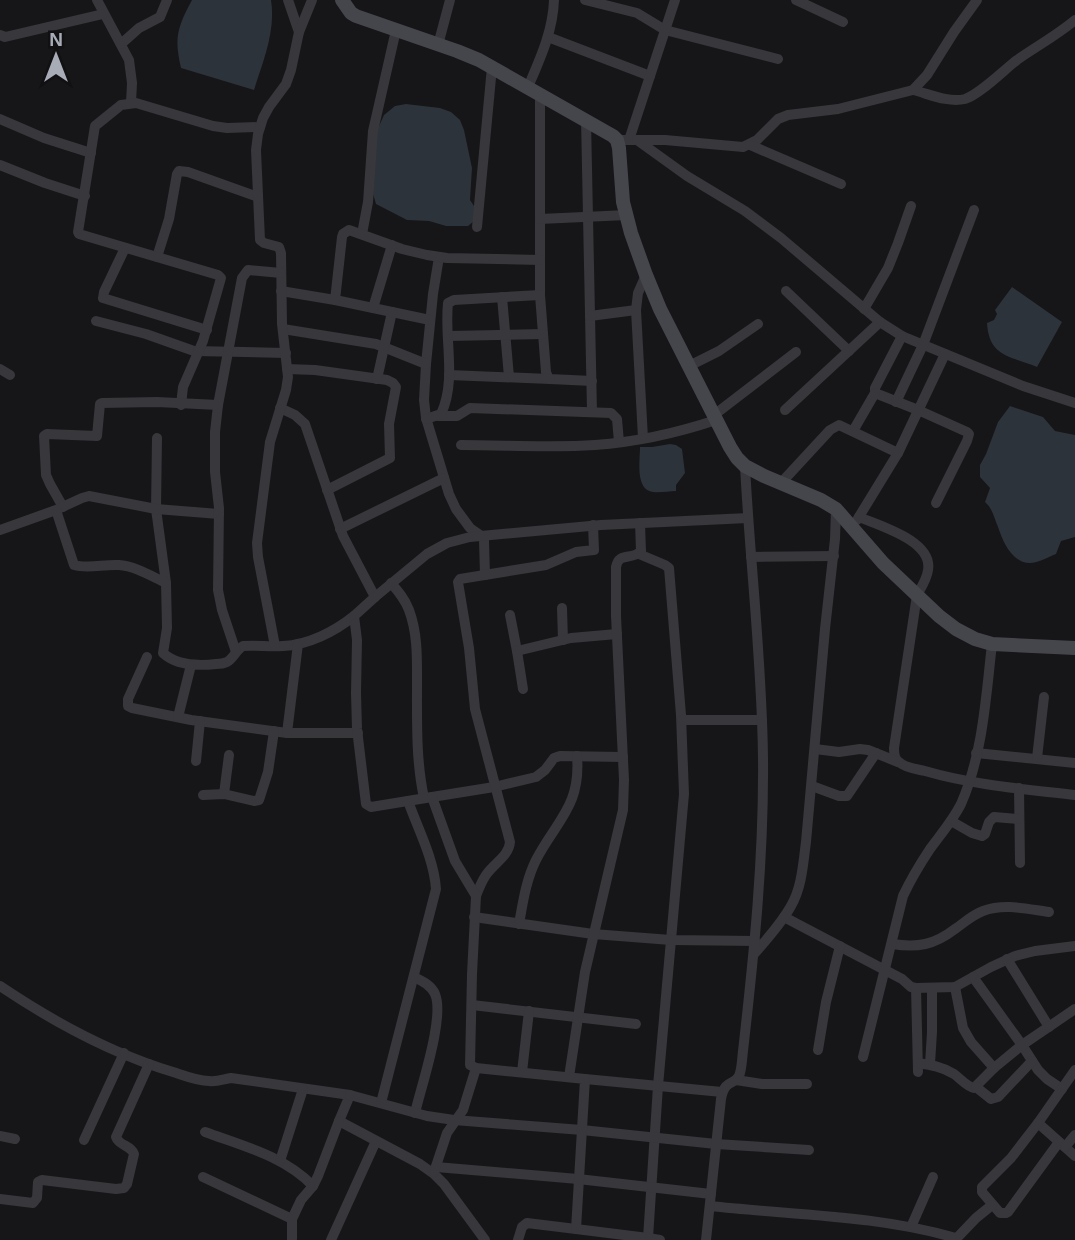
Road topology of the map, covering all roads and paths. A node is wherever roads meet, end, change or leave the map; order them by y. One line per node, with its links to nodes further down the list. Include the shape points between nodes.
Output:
1 (97, 0): 12 (street)
2 (167, 0): 20 (street, via 160,17)
3 (288, 0): 17 (street)
4 (312, 0): 17 (street)
5 (342, 0): 15 (street, via 356,16)
6 (450, 0): 21 (street)
7 (554, 0): 19 (street)
8 (585, 0): 16 (street, via 637,13)
9 (675, 0): 16 (street)
10 (796, 0): 14 (street)
11 (977, 0): 26 (street)
12 (103, 14): 18 (street); 20 (street)
13 (1075, 20): 26 (street, via 970,98 948,100)
14 (843, 22)
15 (396, 30): 21 (street); 44 (street, via 373,131)
16 (666, 30): 22 (street); 24 (street)
17 (299, 32): 30 (street, via 286,84)
18 (0, 35)
19 (548, 37): 24 (street); 25 (street)
20 (121, 44): 27 (street, via 129,60)
21 (438, 45): 23 (street)
22 (778, 59)
23 (492, 67): 25 (street); 43 (street)
24 (650, 76): 31 (street)
25 (534, 90): 29 (street); 42 (street)
26 (913, 90): 32 (street, via 838,109 788,115)
27 (131, 103): 30 (street, via 213,126); 33 (street, via 121,105 95,126)
28 (0, 119): 33 (street)
29 (586, 120): 31 (street); 41 (street)
30 (260, 127): 37 (street)
31 (628, 140): 32 (street); 40 (street, via 623,202); 58 (street, via 764,224)
32 (750, 145): 35 (street)
33 (91, 153): 36 (street)
34 (0, 165): 36 (street)
35 (841, 184)
36 (85, 196): 46 (street, via 79,234)
37 (258, 197): 47 (street, via 180,171); 50 (street, via 260,240 279,247)
38 (911, 206): 58 (street, via 887,268)
39 (974, 210): 72 (street)
40 (627, 215): 41 (street); 51 (street)
41 (588, 216): 42 (street); 61 (street)
42 (540, 219): 49 (street)
43 (477, 227)
44 (362, 234): 45 (street); 56 (street, via 349,230 343,234)
45 (392, 245): 48 (street); 57 (street)
46 (125, 248): 47 (street); 67 (street, via 103,298)
47 (157, 257): 67 (street, via 220,276)
48 (439, 257): 49 (street); 62 (street)
49 (540, 260): 54 (street)
50 (281, 272): 52 (street); 75 (street, via 244,273)
51 (646, 275): 59 (street); 81 (street)
52 (281, 291): 56 (street); 66 (street)
53 (786, 291): 76 (street)
54 (540, 295): 55 (street); 68 (street)
55 (502, 297): 69 (street); 70 (street, via 448,303)
56 (335, 300): 57 (street)
57 (373, 308): 60 (street)
58 (864, 309): 64 (street)
59 (636, 310): 61 (street); 103 (street)
60 (392, 312): 62 (street); 73 (street)
61 (590, 316): 89 (street)
62 (430, 320): 80 (street)
63 (96, 321): 74 (street)
64 (880, 322): 71 (street); 76 (street)
65 (758, 324): 81 (street)
66 (283, 329): 73 (street); 78 (street)
67 (207, 330): 74 (street)
68 (542, 334): 69 (street); 88 (street)
69 (505, 335): 70 (street); 86 (street)
70 (449, 336): 85 (street)
71 (902, 336): 72 (street); 90 (street)
72 (923, 345): 79 (street); 91 (street)
73 (383, 347): 80 (street); 87 (street)
74 (200, 351): 75 (street); 93 (street, via 183,387)
75 (228, 351): 78 (street); 94 (street)
76 (849, 351): 96 (street)
77 (796, 352): 100 (street)
78 (286, 354): 83 (street)
79 (945, 354): 92 (street); 97 (street)
80 (426, 364): 99 (street, via 424,400)
81 (689, 366): 100 (street)
82 (0, 369): 84 (street)
83 (287, 369): 87 (street); 95 (street)
84 (10, 375)
85 (449, 375): 86 (street); 99 (street, via 442,411)
86 (509, 377): 88 (street)
87 (377, 379): 110 (street, via 396,387 389,424 390,458)
88 (550, 379): 89 (street)
89 (592, 381): 98 (street)
90 (875, 393): 91 (street); 101 (street)
91 (896, 402): 97 (street)
92 (1075, 403)
93 (181, 405): 94 (street); 112 (street, via 102,403 97,436 44,436 46,475)
94 (218, 405): 115 (street, via 215,472)
95 (280, 408): 110 (street, via 304,424); 138 (street, via 270,442 257,543)
96 (785, 410)
97 (918, 410): 106 (street); 111 (street, via 969,434)
98 (592, 412): 99 (street, via 470,408 457,416); 104 (street, via 616,417)
99 (432, 417): 108 (street)
100 (715, 417): 103 (street, via 677,432); 107 (street)
101 (853, 431): 106 (street); 109 (street, via 834,427)
102 (157, 438): 113 (street)
103 (643, 438): 104 (street)
104 (619, 442): 105 (street)
105 (461, 445)
106 (898, 453): 118 (street)
107 (745, 466): 109 (street); 116 (street)
108 (443, 478): 121 (street); 122 (street, via 456,509)
109 (781, 483): 114 (street)
110 (327, 490): 121 (street)
111 (936, 503)
112 (60, 508): 113 (street, via 89,496); 120 (street); 127 (street, via 74,565 127,566)
113 (156, 509): 115 (street); 127 (street)
114 (836, 509): 118 (street); 125 (street)
115 (219, 514): 141 (street, via 218,590)
116 (748, 518): 117 (street); 124 (street)
117 (640, 523): 119 (street); 123 (street)
118 (856, 523): 129 (street, via 883,563); 129 (street, via 904,537 922,550 929,567)
119 (593, 526): 122 (street); 126 (street, via 594,550 546,565)
120 (0, 530)
121 (340, 530): 130 (street)
122 (480, 535): 126 (street, via 485,544); 128 (street, via 447,543)
123 (639, 554): 134 (street, via 617,563); 147 (street, via 669,568)
124 (751, 556): 125 (street); 148 (street)
125 (834, 556): 153 (street)
126 (485, 575): 165 (street, via 460,579 457,584 475,709)
127 (166, 583): 143 (street, via 163,653)
128 (391, 583): 130 (street); 171 (street, via 409,608 416,636 417,749)
129 (917, 595): 137 (street, via 956,629); 161 (street, via 894,748)
130 (375, 597): 133 (street)
131 (562, 608): 135 (street)
132 (510, 615): 140 (street)
133 (354, 617): 136 (street); 152 (street)
134 (617, 634): 135 (street); 158 (street)
135 (563, 639): 140 (street)
136 (298, 644): 138 (street); 151 (street)
137 (992, 644): 139 (street); 155 (street)
138 (275, 646): 141 (street, via 243,646)
139 (1075, 649)
140 (517, 651): 144 (street)
141 (236, 652): 143 (street, via 225,663)
142 (147, 657): 146 (street, via 128,706)
143 (191, 665): 146 (street)
144 (523, 689)
145 (1044, 697): 159 (street)
146 (178, 717): 149 (street)
147 (682, 720): 148 (street); 182 (street, via 684,794)
148 (762, 720): 183 (street)
149 (200, 721): 150 (street); 160 (street)
150 (274, 731): 151 (street); 168 (street, via 261,798 254,801)
151 (287, 733): 152 (street)
152 (358, 733): 172 (street, via 366,804)
153 (815, 749): 154 (street); 164 (street)
154 (876, 753): 161 (street); 164 (street, via 847,796)
155 (976, 753): 159 (street); 163 (street)
156 (229, 755): 168 (street)
157 (577, 756): 158 (street); 165 (street, via 554,758 536,777); 180 (street, via 574,797 530,874)
158 (623, 757): 181 (street, via 623,810)
159 (1037, 758): 162 (street)
160 (196, 761)
161 (898, 762): 163 (street)
162 (1075, 763)
163 (969, 782): 167 (street); 174 (street)
164 (812, 786): 179 (street, via 802,878)
165 (494, 787): 171 (street); 176 (street, via 510,842)
166 (1075, 787): 170 (street)
167 (1019, 788): 170 (street); 173 (street)
168 (224, 794): 169 (street)
169 (202, 795)
170 (1075, 796)
171 (428, 798): 172 (street); 176 (street)
172 (408, 801): 190 (street, via 432,864 436,889)
173 (1019, 819): 174 (street, via 991,819 982,836); 175 (street)
174 (951, 821): 184 (street, via 909,884)
175 (1020, 863)
176 (476, 896): 178 (street)
177 (1049, 912): 184 (street, via 996,908 971,917 923,946)
178 (474, 918): 180 (street); 196 (street)
179 (784, 918): 185 (street); 187 (street)
180 (519, 924): 181 (street)
181 (593, 934): 182 (street); 199 (street)
182 (671, 940): 183 (street); 217 (street)
183 (755, 941): 187 (street)
184 (892, 944): 189 (street)
185 (840, 946): 189 (street); 203 (street)
186 (1075, 946): 188 (street)
187 (754, 954): 215 (street)
188 (1007, 959): 191 (street); 201 (street)
189 (884, 972): 194 (street); 205 (street)
190 (414, 977): 223 (street); 224 (street, via 431,988 438,1011)
191 (973, 977): 193 (street); 202 (street)
192 (0, 986): 204 (street, via 60,1023)
193 (955, 987): 195 (street); 210 (street, via 963,1027)
194 (916, 988): 195 (street); 208 (street, via 918,1067)
195 (932, 988): 208 (street)
196 (472, 1005): 198 (street); 209 (street, via 470,1065)
197 (1075, 1009): 201 (street)
198 (529, 1011): 199 (street); 212 (street)
199 (577, 1016): 200 (street); 213 (street)
200 (636, 1024)
201 (1049, 1027): 202 (street)
202 (1022, 1045): 206 (street); 210 (street)
203 (818, 1050)
204 (124, 1053): 207 (street); 234 (street)
205 (863, 1057)
206 (1031, 1061): 218 (street, via 998,1097 991,1098); 220 (street)
207 (149, 1064): 219 (street, via 199,1080 231,1078); 248 (street, via 117,1133 117,1140 134,1154 124,1188 40,1181 33,1203)
208 (930, 1065): 218 (street)
209 (476, 1068): 212 (street); 225 (street)
210 (993, 1069): 218 (street)
211 (1075, 1070): 220 (street)
212 (522, 1072): 213 (street)
213 (569, 1077): 214 (street)
214 (585, 1079): 217 (street); 228 (street)
215 (736, 1080): 216 (street); 221 (street)
216 (807, 1084)
217 (658, 1086): 221 (street); 232 (street)
218 (976, 1087)
219 (303, 1089): 222 (street); 240 (street)
220 (1062, 1089): 227 (street)
221 (722, 1092): 236 (street)
222 (349, 1095): 223 (street); 226 (street)
223 (381, 1103): 224 (street)
224 (415, 1113): 225 (street)
225 (456, 1120): 228 (street); 241 (street)
226 (340, 1121): 235 (street); 245 (street)
227 (1038, 1123): 237 (street); 249 (street, via 982,1187)
228 (582, 1130): 232 (street); 244 (street)
229 (205, 1132): 240 (street)
230 (1075, 1135): 237 (street)
231 (0, 1136): 233 (street)
232 (654, 1138): 236 (street); 246 (street)
233 (15, 1139)
234 (84, 1140)
235 (376, 1140): 241 (street); 257 (street)
236 (716, 1144): 238 (street); 247 (street)
237 (1062, 1144): 239 (street); 249 (street, via 1008,1212 1000,1213)
238 (809, 1150)
239 (1075, 1156)
240 (280, 1161): 245 (street)
241 (435, 1171): 244 (street); 258 (street)
242 (203, 1177): 251 (street)
243 (933, 1177): 252 (street)
244 (578, 1179): 246 (street); 253 (street)
245 (313, 1186): 251 (street)
246 (651, 1187): 247 (street); 255 (street)
247 (711, 1194): 250 (street)
248 (0, 1199)
249 (992, 1205): 256 (street)
250 (710, 1206): 252 (street); 260 (street)
251 (292, 1219): 254 (street)
252 (911, 1227): 256 (street)
253 (576, 1229): 255 (street); 259 (street, via 527,1223)
254 (292, 1239)
255 (652, 1239)
256 (956, 1239)
257 (331, 1240)
258 (485, 1240)
259 (518, 1240)
260 (706, 1240)

